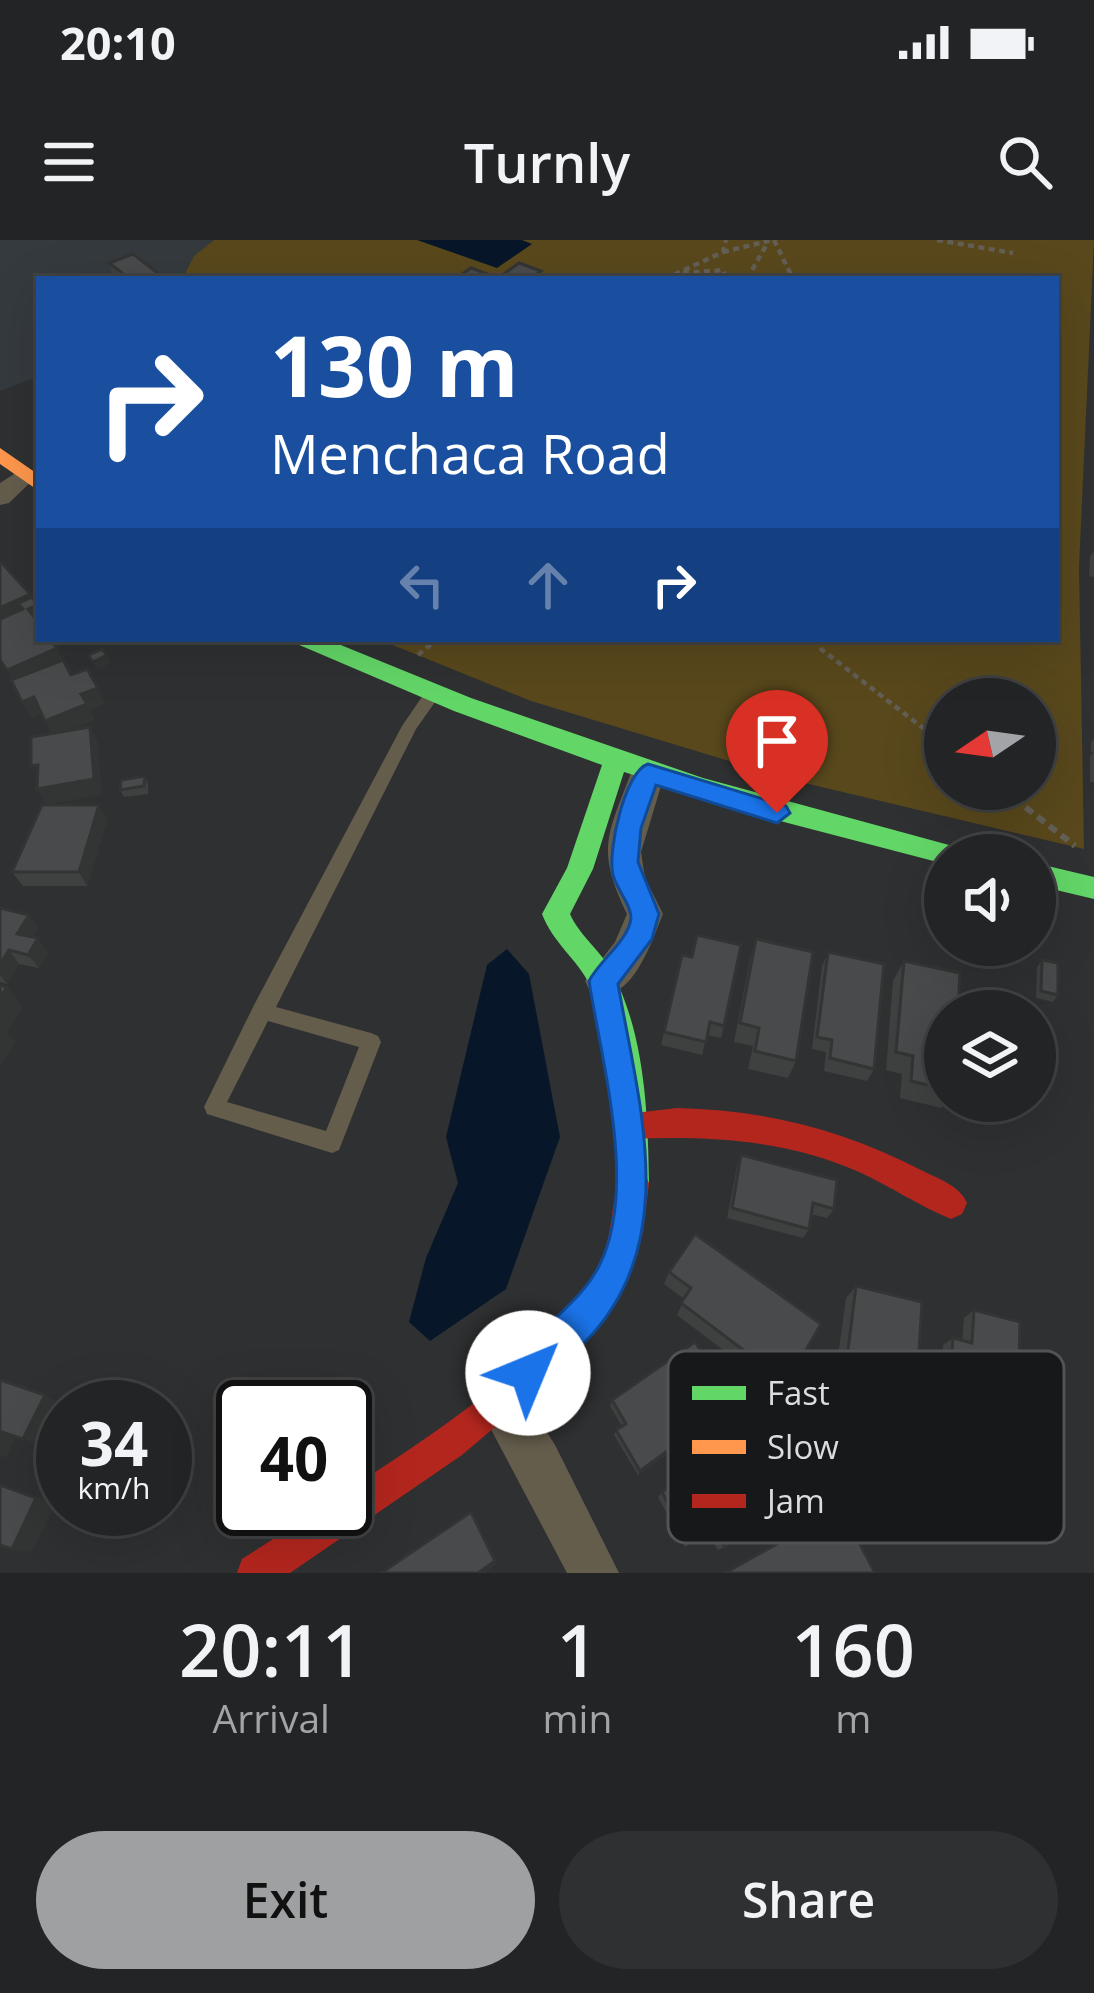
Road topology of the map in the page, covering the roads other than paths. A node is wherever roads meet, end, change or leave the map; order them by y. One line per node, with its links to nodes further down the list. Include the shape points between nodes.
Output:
1 (0, 454): 2 (street)
2 (32, 480): 3 (street)
3 (0, 497)
4 (312, 642): 5 (street)
5 (432, 695): 6 (street); 11 (lane)
6 (632, 768): 7 (street); 10 (street, via 624,862 645,914 642,931); 10 (street, via 556,914 561,935)
7 (924, 849)
8 (1056, 879): 9 (street)
9 (1094, 888)
10 (604, 981): 12 (street)
11 (261, 1011): 11 (lane, via 214,1107 332,1143 371,1042)
12 (629, 1125): 13 (street, via 723,1119 812,1132); 14 (street, via 628,1232 613,1276 585,1317)
13 (951, 1203)
14 (500, 1401): 15 (street); 16 (street)
15 (256, 1573)
16 (594, 1573)

